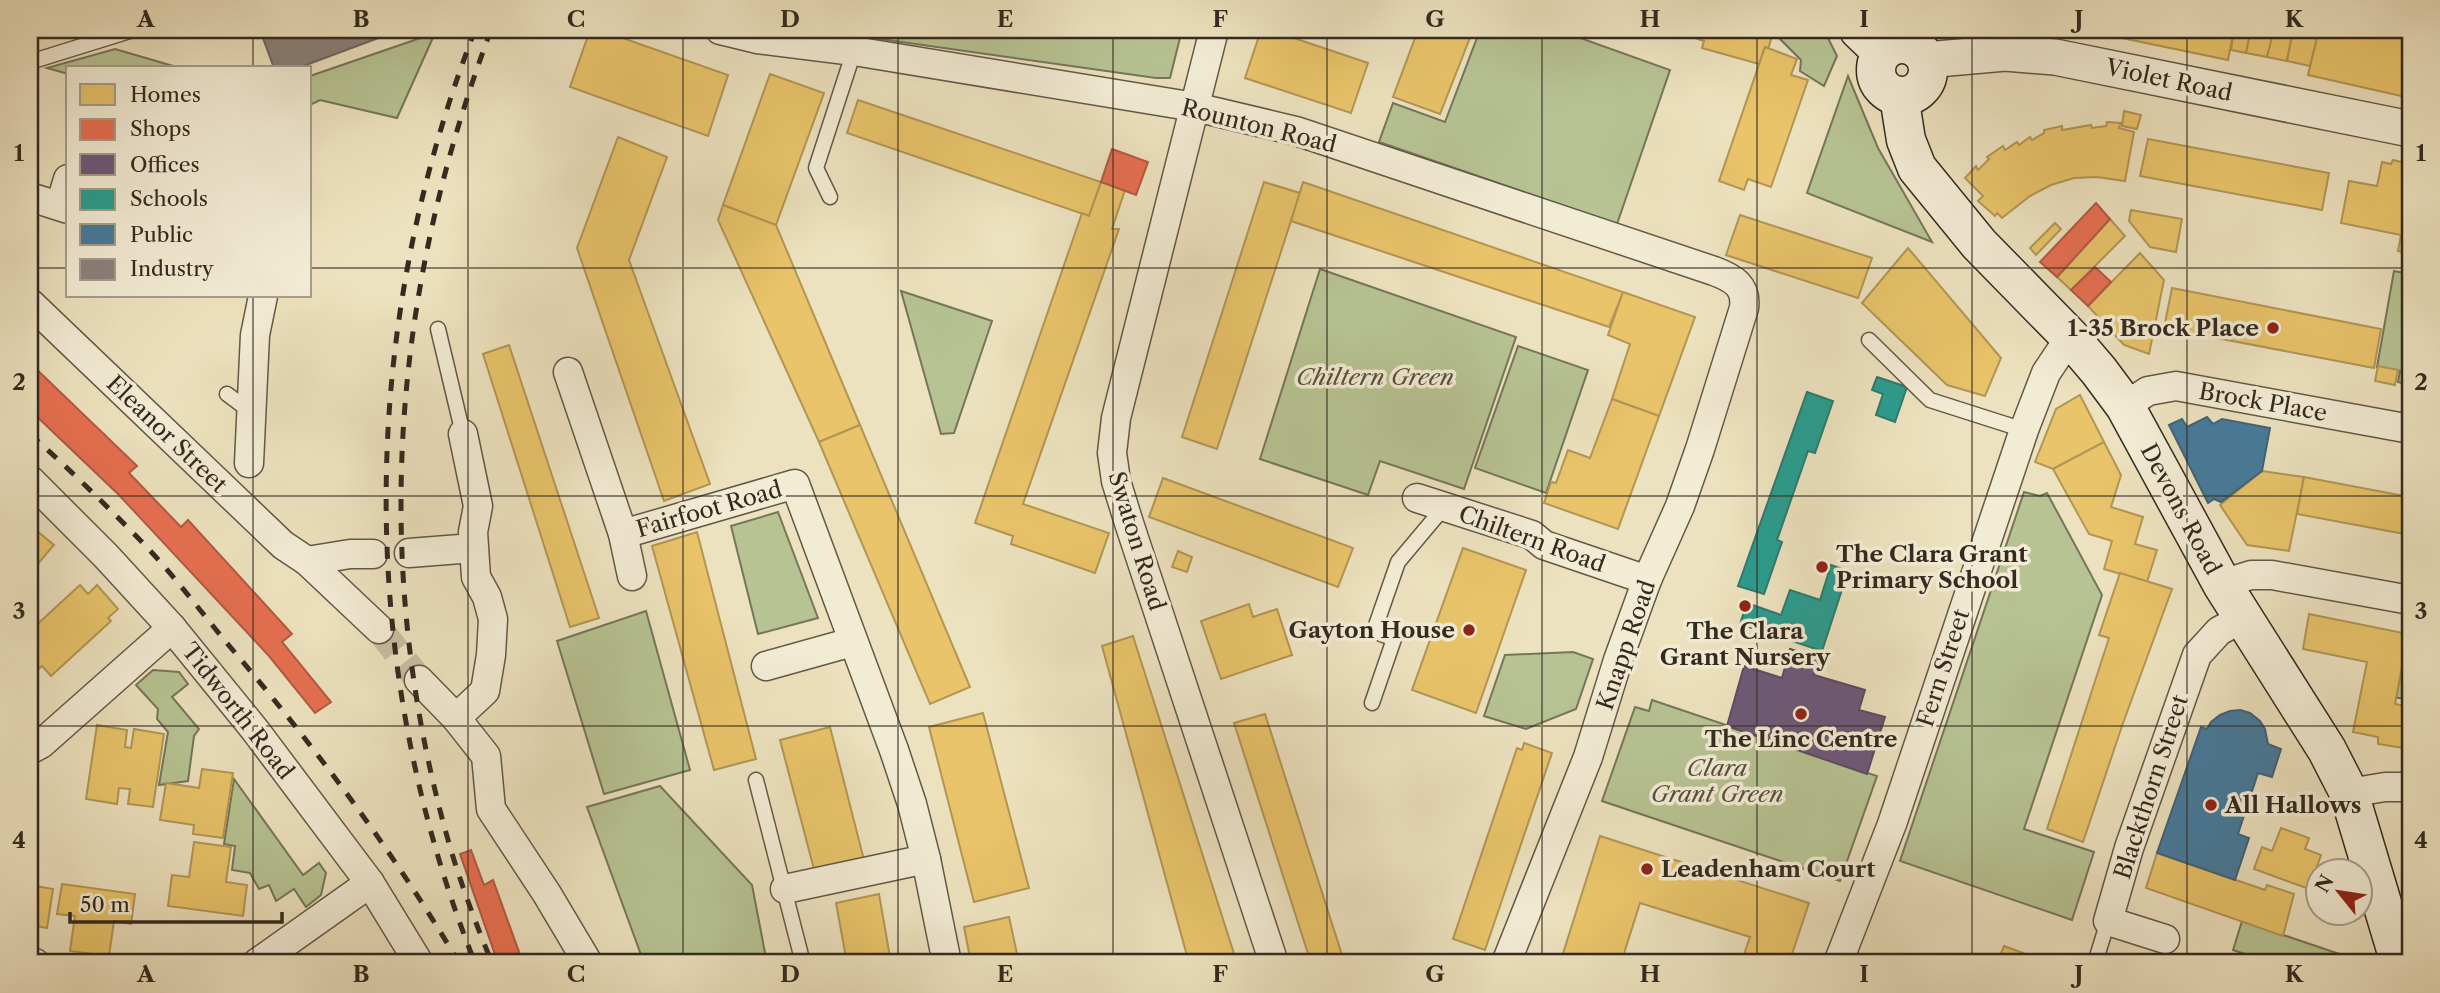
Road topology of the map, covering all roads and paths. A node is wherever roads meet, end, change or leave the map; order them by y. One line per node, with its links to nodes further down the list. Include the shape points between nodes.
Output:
1 (133, 30): 7 (lane)
2 (720, 30): 5 (street, Rounton Road)
3 (1214, 30): 9 (street, Swaton Road)
4 (1871, 41): 6 (main road, via 1888,47 1903,44 1917,49); 8 (main road, via 1880,85)
5 (854, 51): 9 (street, Rounton Road); 12 (lane, via 816,168)
6 (1926, 60): 8 (main road, via 1922,85); 10 (street, Violet Road, via 2005,53 2055,57)
7 (30, 62)
8 (1899, 96): 18 (main road, Devons Road, via 1906,140 1917,168 1979,244)
9 (1195, 107): 16 (street, Rounton Road, via 1296,131 1730,277 1745,297); 62 (street, Swaton Road, via 1116,418 1112,453 1129,523)
10 (2410, 129)
11 (30, 197): 13 (street)
12 (830, 197)
13 (64, 207)
14 (263, 298): 23 (street, via 255,335)
15 (30, 303): 35 (street, Eleanor Street, via 284,545)
16 (1739, 325): 37 (street, Knapp Road, via 1684,495)
17 (438, 329): 26 (lane)
18 (2070, 337): 22 (main road, Devons Road); 25 (street, Fern Street, via 2046,373)
19 (1869, 340): 25 (lane, via 1930,400)
20 (568, 372): 31 (street, Fairfoot Road)
21 (227, 394): 23 (lane)
22 (2125, 406): 24 (street, Brock Place, via 2148,391 2176,386); 38 (main road, Devons Road)
23 (251, 412): 27 (street)
24 (2405, 428)
25 (2024, 430): 64 (street, Fern Street, via 1892,824)
26 (463, 434): 32 (street, via 478,506)
27 (249, 463)
28 (30, 480): 41 (street, Tidworth Road)
29 (1417, 498): 30 (street, Chiltern Road)
30 (1444, 506): 37 (street, Chiltern Road); 46 (lane, via 1398,562 1374,631 1394,639)
31 (623, 534): 36 (street, Fairfoot Road); 43 (street, Fairfoot Road, via 795,484)
32 (474, 548): 33 (street); 47 (street, via 476,577 492,619 491,655 485,691)
33 (409, 552)
34 (373, 554): 35 (street)
35 (307, 561): 42 (street, Eleanor Street)
36 (632, 576)
37 (1647, 580): 63 (street, Knapp Road, via 1588,757)
38 (2222, 583): 39 (street, via 2272,575); 40 (main road, Devons Road)
39 (2410, 600)
40 (2243, 618): 51 (main road, Devons Road); 55 (street, Blackthorn Street, via 2219,631 2197,655)
41 (172, 628): 48 (street); 53 (street, Tidworth Road)
42 (379, 629)
43 (852, 642): 44 (street); 52 (street, Fairfoot Road, via 894,750)
44 (766, 666)
45 (419, 680): 47 (street)
46 (1372, 703)
47 (456, 718): 59 (street, via 486,756 491,809)
48 (30, 750)
49 (756, 780): 54 (lane)
50 (2410, 787): 51 (street)
51 (2349, 793): 66 (main road, Devons Road)
52 (926, 859): 54 (street); 61 (street, Fairfoot Road)
53 (370, 883): 57 (street); 58 (street, Tidworth Road)
54 (785, 889): 60 (lane)
55 (2108, 921): 56 (street); 65 (lane)
56 (2165, 939)
57 (257, 963)
58 (419, 963)
59 (589, 963)
60 (803, 963)
61 (947, 963)
62 (1273, 963)
63 (1506, 963)
64 (1838, 963)
65 (2095, 963)
66 (2400, 963)

